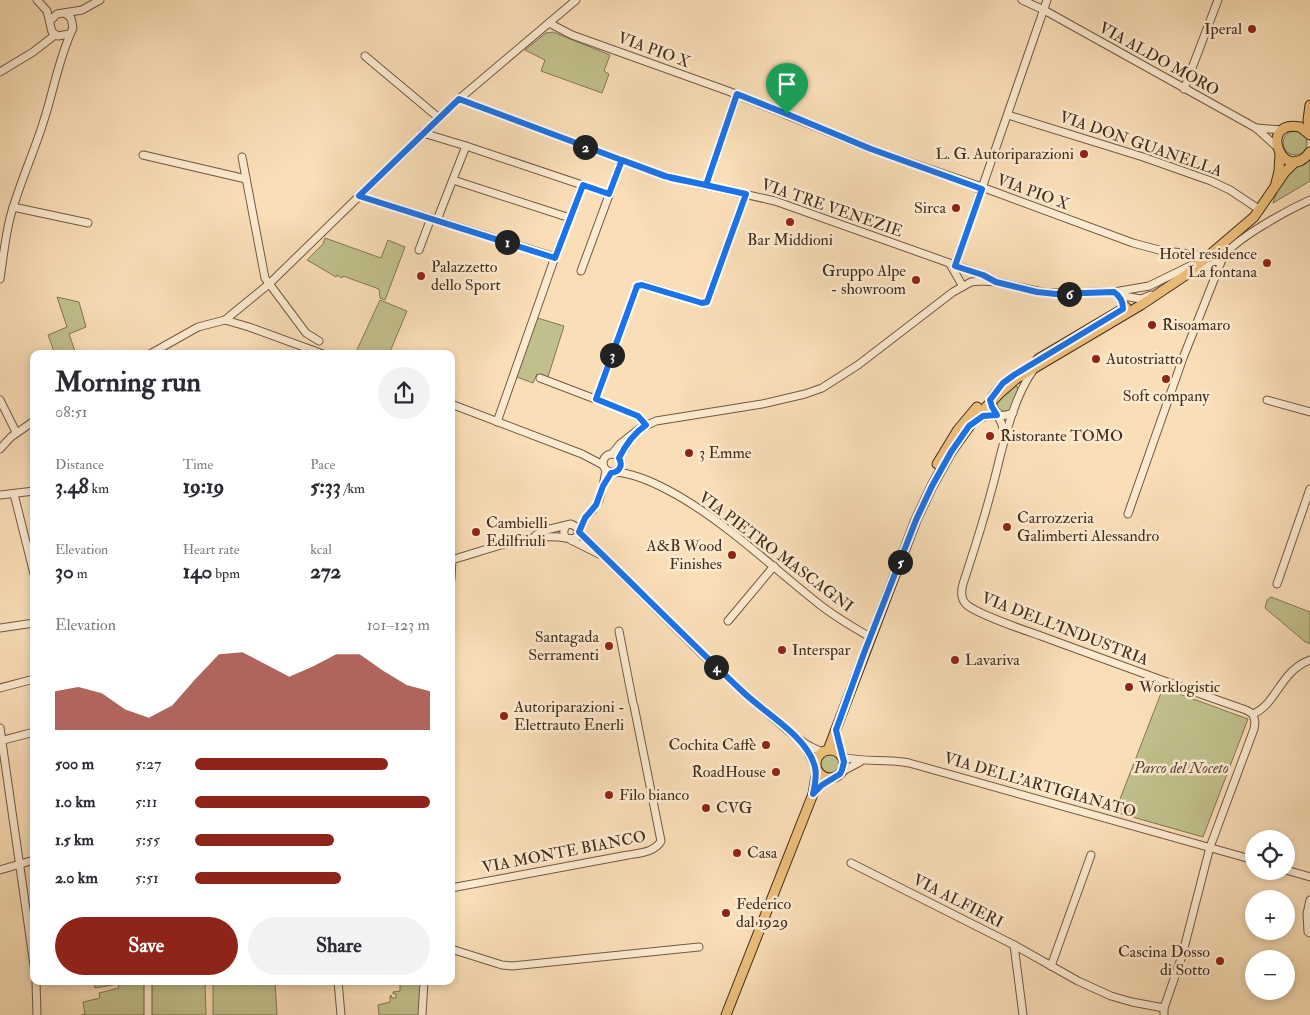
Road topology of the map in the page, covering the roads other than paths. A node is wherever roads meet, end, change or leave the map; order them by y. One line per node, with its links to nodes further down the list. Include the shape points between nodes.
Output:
1 (100, 0): 7 (street)
2 (576, 0): 11 (street)
3 (1022, 0): 8 (street, VIA ALDO MORO)
4 (1047, 0): 8 (street)
5 (1218, 0): 17 (street)
6 (40, 2): 9 (street); 12 (street, via 47,11)
7 (82, 10): 9 (street); 10 (street)
8 (1044, 10): 17 (street, VIA ALDO MORO); 21 (street)
9 (63, 13): 10 (street); 12 (street, via 54,15)
10 (72, 21): 13 (street, via 73,28)
11 (549, 22): 18 (street, VIA PIO X, via 568,33); 19 (street)
12 (53, 30): 13 (street); 14 (street); 16 (street, via 40,46)
13 (68, 34): 14 (street)
14 (62, 53): 44 (street, via 44,120)
15 (365, 56): 22 (street)
16 (0, 72)
17 (1184, 89): 23 (street, VIA ALDO MORO)
18 (737, 94): 37 (street); 39 (street, VIA PIO X, via 871,149)
19 (459, 99): 22 (street); 32 (street, VIA TRE VENEZIE)
20 (1310, 105): 24 (main road); 26 (main road)
21 (1008, 115): 39 (street); 45 (street, VIA DON GUANELLA, via 1144,157 1224,187)
22 (439, 118): 25 (street)
23 (1256, 128): 24 (street, VIA ALDO MORO); 28 (street, VIA ALDO MORO)
24 (1286, 128): 26 (main road, via 1300,126); 28 (main road, via 1278,138)
25 (423, 133): 27 (street); 42 (street)
26 (1309, 134)
27 (466, 146): 35 (street); 36 (street)
28 (1278, 150): 33 (main road, via 1287,159); 38 (main road, via 1279,171)
29 (143, 155): 34 (street)
30 (1309, 155): 33 (main road)
31 (242, 157): 34 (street)
32 (622, 160): 37 (street, VIA TRE VENEZIE, via 671,178); 40 (street)
33 (1296, 161): 38 (main road)
34 (246, 179): 61 (street)
35 (453, 180): 46 (street); 47 (street)
36 (583, 185): 40 (street); 46 (street)
37 (706, 185): 41 (street, VIA TRE VENEZIE)
38 (1275, 188): 45 (main road)
39 (982, 189): 51 (street, VIA PIO X, via 1141,246); 53 (street)
40 (609, 194): 57 (street)
41 (746, 194): 53 (street, VIA TRE VENEZIE, via 775,201); 76 (street, via 707,302 642,285 636,288)
42 (359, 196): 47 (street); 61 (street)
43 (1310, 200): 54 (street, via 1239,242 1226,252)
44 (13, 207): 48 (street); 58 (street)
45 (1260, 210): 49 (main road)
46 (570, 218): 52 (street)
47 (434, 219): 50 (street); 52 (street)
48 (88, 223)
49 (1222, 244): 51 (main road); 59 (main road)
50 (419, 250)
51 (1204, 256): 55 (main road)
52 (555, 258): 84 (street)
53 (953, 265): 56 (street, VIA TRE VENEZIE); 62 (street)
54 (1219, 265): 55 (street); 63 (street)
55 (1196, 266): 59 (street); 63 (street, via 1209,274); 65 (street, via 1149,286); 66 (main road)
56 (965, 268): 60 (street, VIA TRE VENEZIE); 62 (street, via 969,277)
57 (581, 271)
58 (0, 279)
59 (1181, 279): 64 (main road)
60 (996, 282): 62 (street); 65 (street, via 1047,294)
61 (269, 284): 68 (street); 69 (street, via 306,333)
62 (964, 284): 86 (street, via 846,374 822,388 771,402)
63 (1212, 284): 101 (street)
64 (1172, 285): 66 (street); 72 (main road)
65 (1116, 293): 66 (street); 67 (street)
66 (1140, 298): 67 (main road)
67 (1123, 309): 74 (main road)
68 (225, 320): 70 (street, via 198,327); 71 (street)
69 (319, 341)
70 (157, 350)
71 (312, 350)
72 (1035, 368): 74 (main road); 75 (street)
73 (540, 378): 76 (street)
74 (1009, 380): 75 (street); 79 (main road); 79 (street); 103 (main road, via 974,409 949,442 930,479)
75 (1021, 393): 82 (street)
76 (596, 399): 86 (street, via 638,416)
77 (0, 400): 89 (street)
78 (1267, 400): 81 (street)
79 (990, 402): 83 (street); 87 (main road)
80 (455, 406): 84 (street)
81 (1310, 412)
82 (1013, 413): 83 (street); 90 (street)
83 (997, 415): 87 (street, via 983,416); 90 (street)
84 (497, 422): 92 (street)
85 (30, 423): 89 (street)
86 (646, 425): 88 (street)
87 (969, 426): 103 (main road, via 942,466)
88 (639, 429): 93 (street); 94 (street)
89 (16, 432): 91 (street)
90 (1006, 436): 121 (street, VIA DELL'INDUSTRIA, via 963,584 965,603 1032,633)
91 (0, 449)
92 (582, 454): 93 (street); 95 (street, VIA PIETRO MASCAGNI)
93 (609, 455): 94 (street, VIA PIETRO MASCAGNI); 95 (street, via 603,460)
94 (620, 460): 95 (street, via 620,468); 96 (street, VIA PIETRO MASCAGNI)
95 (609, 470): 96 (street, VIA PIETRO MASCAGNI); 102 (street, via 596,505)
96 (638, 476): 111 (street, VIA PIETRO MASCAGNI, via 707,513)
97 (1310, 489): 112 (street)
98 (30, 492): 99 (street)
99 (14, 494): 100 (street); 108 (street)
100 (0, 495)
101 (1128, 514)
102 (585, 518): 104 (street); 105 (street)
103 (916, 520): 117 (main road)
104 (568, 525): 105 (street, via 575,525); 106 (street); 107 (street, via 563,530)
105 (579, 532): 107 (street, via 575,539); 109 (street)
106 (529, 538): 107 (street, via 550,536); 110 (street)
107 (569, 539): 109 (street)
108 (30, 558)
109 (606, 558): 126 (street, via 744,693)
110 (455, 559)
111 (774, 566): 113 (street); 117 (street, VIA PIETRO MASCAGNI, via 825,609)
112 (1277, 584)
113 (728, 621)
114 (30, 624): 115 (street)
115 (0, 628)
116 (619, 631): 143 (street, VIA MONTE BIANCO, via 661,841 658,846 653,850)
117 (870, 637): 123 (main road)
118 (1310, 660): 121 (street, via 1294,669 1262,708)
119 (30, 680): 120 (street)
120 (0, 688)
121 (1253, 714): 134 (street, via 1254,729)
122 (0, 728): 125 (street)
123 (836, 730): 127 (main road); 128 (main road)
124 (30, 733): 125 (street)
125 (1, 741): 139 (street)
126 (801, 741): 127 (street); 130 (street)
127 (825, 751): 128 (main road, via 834,750); 130 (main road, via 818,755)
128 (842, 758): 129 (street, VIA DELL'ARTIGIANATO); 131 (main road)
129 (862, 761): 131 (street, VIA DELL'ARTIGIANATO); 134 (street, VIA DELL'ARTIGIANATO, via 909,763)
130 (816, 768): 132 (main road, via 820,775); 133 (main road)
131 (842, 770): 132 (main road)
132 (831, 779): 133 (main road)
133 (813, 794): 160 (main road)
134 (1210, 847): 136 (street, VIA DELL'ARTIGIANATO); 155 (street)
135 (1090, 854): 150 (street)
136 (1245, 857)
137 (30, 861): 139 (street)
138 (851, 863): 147 (street, VIA ALFIERI)
139 (20, 864): 140 (street); 146 (street)
140 (0, 870)
141 (1295, 873): 142 (street)
142 (1310, 877)
143 (455, 887)
144 (1310, 900): 145 (street, via 1306,925)
145 (1310, 933)
146 (30, 936)
147 (1014, 945): 150 (street, VIA ALFIERI); 161 (street)
148 (699, 947): 149 (street, via 512,966)
149 (455, 950)
150 (1051, 966): 155 (street, VIA ALFIERI, via 1111,996)
151 (36, 985): 156 (street)
152 (148, 985): 157 (street)
153 (338, 985): 158 (street)
154 (424, 985): 159 (street)
155 (1164, 1011)
156 (37, 1015)
157 (148, 1015)
158 (341, 1015)
159 (422, 1015)
160 (726, 1015)
161 (1023, 1015)

